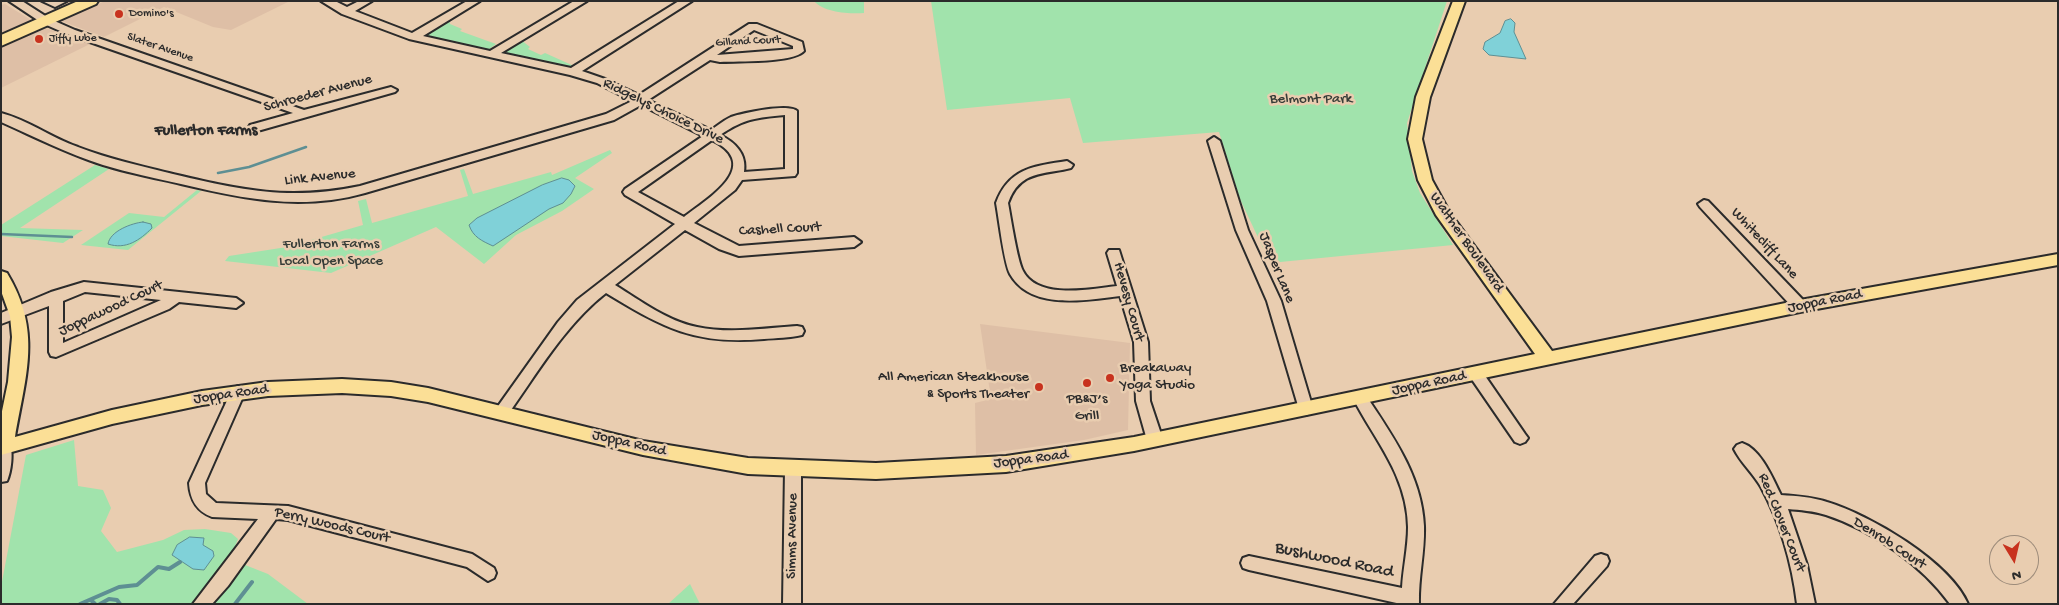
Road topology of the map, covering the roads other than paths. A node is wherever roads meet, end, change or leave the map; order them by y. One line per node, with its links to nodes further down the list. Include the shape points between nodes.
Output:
1 (14, 1): 12 (street, Slater Avenue)
2 (47, 1): 3 (street, via 55,4)
3 (62, 1)
4 (91, 1): 12 (highway)
5 (326, 1): 11 (street, Ridgelys Choice Drive)
6 (367, 1): 11 (street)
7 (475, 1): 13 (street)
8 (582, 1): 15 (street)
9 (687, 1): 17 (street)
10 (1459, 1): 42 (main road, Walther Boulevard, via 1418,115 1416,139 1420,166 1444,215)
11 (346, 12): 13 (street, Ridgelys Choice Drive)
12 (46, 22): 14 (highway); 20 (street, Slater Avenue)
13 (413, 37): 15 (street, Ridgelys Choice Drive)
14 (1, 41)
15 (493, 54): 17 (street, Ridgelys Choice Drive)
16 (708, 56): 16 (street, Gilland Court, via 753,26 800,46 799,51 791,54 720,59); 19 (street, Gilland Court)
17 (573, 72): 19 (street, Ridgelys Choice Drive, via 612,85)
18 (391, 90): 20 (street, Schroeder Avenue)
19 (640, 100): 21 (street, Link Avenue, via 610,117 395,181 333,196 286,199 240,194 107,162); 23 (street, Ridgelys Choice Drive)
20 (302, 114): 22 (street, Schroeder Avenue)
21 (1, 117)
22 (254, 128)
23 (710, 135): 26 (street, Ridgelys Choice Drive, via 730,146 738,155); 26 (street, via 743,117 791,111 791,173); 28 (street, Cashell Court, via 629,192)
24 (1214, 141): 46 (street, Jasper Lane, via 1242,230 1274,301)
25 (1067, 165): 34 (street, via 1024,174 1009,186 1005,194 1002,203 1016,272 1028,285 1052,293)
26 (738, 176): 28 (street, via 728,190)
27 (1704, 204): 38 (street, Whitecliff Lane)
28 (684, 224): 29 (street, Cashell Court, via 739,251); 33 (street)
29 (854, 242)
30 (1114, 253): 34 (street, Hevesy Court)
31 (2058, 259): 38 (main road, Joppa Road)
32 (1, 277): 39 (main road)
33 (604, 285): 41 (street, via 668,322 694,332 727,335); 47 (street, via 573,313)
34 (1126, 290): 49 (street, Hevesy Court, via 1142,351 1143,401)
35 (56, 296): 36 (street, Joppawood Court, via 84,287); 36 (street, Joppawood Court, via 56,352); 39 (street, Joppawood Court)
36 (176, 297): 37 (street, Joppawood Court)
37 (236, 303)
38 (1800, 306): 42 (main road, Joppa Road)
39 (19, 312): 40 (street, Joppawood Court); 50 (main road, via 19,358)
40 (1, 319)
41 (797, 330)
42 (1548, 359): 43 (main road, Joppa Road)
43 (1476, 374): 45 (main road, Joppa Road); 48 (street)
44 (238, 392): 47 (main road, Joppa Road, via 306,386 379,388 428,395); 50 (main road, Joppa Road, via 139,410); 55 (street, Perry Woods Court, via 200,476 196,490 198,497 207,507 218,512)
45 (1360, 398): 46 (main road, Joppa Road); 59 (street, via 1410,483 1416,527)
46 (1306, 409): 49 (main road, Joppa Road)
47 (501, 413): 52 (main road, Joppa Road, via 682,456)
48 (1520, 438)
49 (1155, 440): 52 (main road, Joppa Road, via 1006,464 893,471)
50 (3, 447): 53 (street)
51 (1742, 449): 54 (street, Red Clover Court, via 1761,470)
52 (793, 469): 62 (street, Simms Avenue)
53 (1, 476)
54 (1775, 501): 63 (street, Red Clover Court, via 1799,563); 64 (street, Denrob Court, via 1815,506 1864,525 1931,570)
55 (273, 511): 58 (street, Perry Woods Court, via 436,551 478,564); 61 (street, via 222,581)
56 (1601, 560): 60 (street)
57 (1249, 563): 59 (street, Bushwood Road)
58 (488, 573)
59 (1410, 601)
60 (1570, 601)
61 (201, 604)
62 (792, 604)
63 (1806, 604)
64 (1960, 604)

